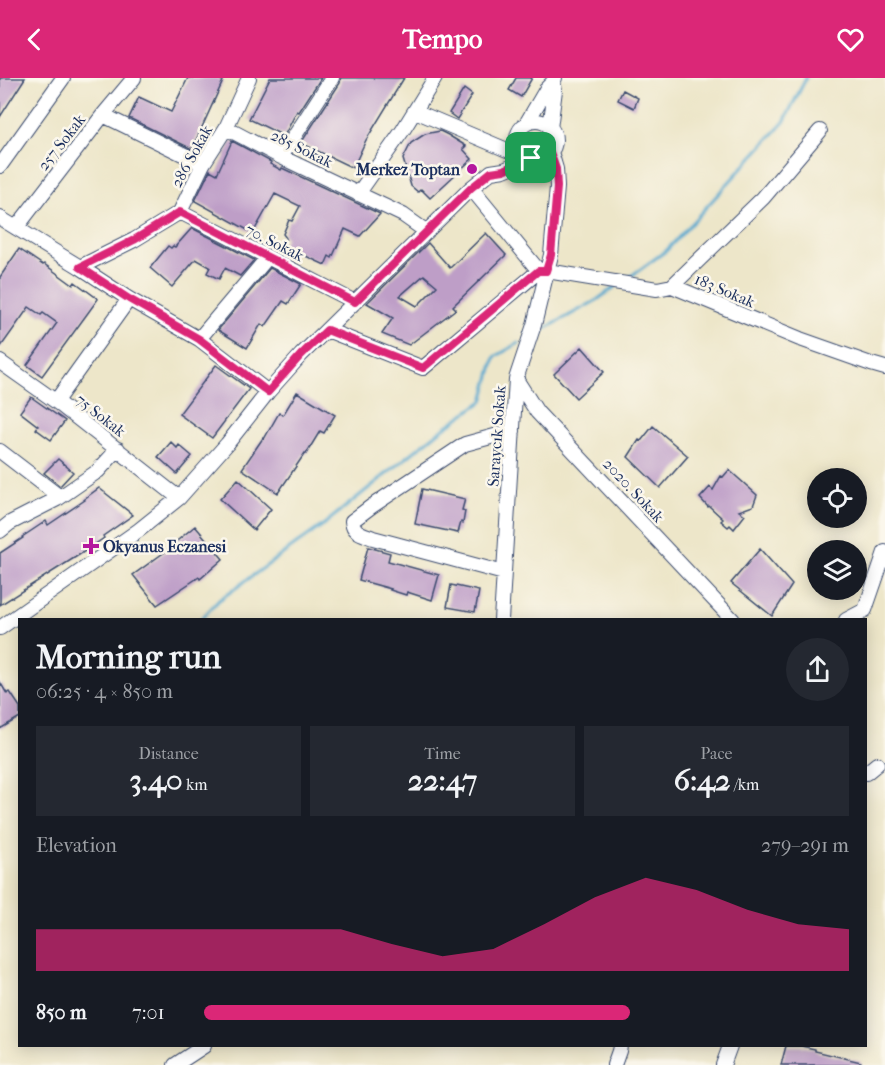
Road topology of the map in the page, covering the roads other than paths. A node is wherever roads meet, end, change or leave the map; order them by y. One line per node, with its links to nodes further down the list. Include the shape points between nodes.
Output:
1 (63, 78): 19 (street)
2 (134, 78): 8 (street, 257 Sokak)
3 (249, 78): 10 (street, 286 Sokak)
4 (332, 78): 16 (street)
5 (435, 78): 7 (street)
6 (554, 80): 9 (street); 11 (street)
7 (415, 111): 14 (street); 22 (street)
8 (103, 115): 18 (street); 25 (street, 257 Sokak)
9 (526, 124): 11 (street, via 536,121); 13 (street)
10 (226, 128): 16 (street, 285 Sokak); 18 (street, 286 Sokak)
11 (550, 128): 15 (street, via 555,142)
12 (820, 131): 30 (street, via 763,198)
13 (518, 137): 14 (street); 17 (street, via 522,152)
14 (507, 150): 20 (street)
15 (550, 152): 17 (street, via 542,158); 29 (street, Saraycık Sokak, via 557,187 551,255)
16 (281, 157): 22 (street, 285 Sokak)
17 (531, 158): 20 (street)
18 (203, 164): 23 (street, 286 Sokak)
19 (0, 166)
20 (491, 172): 21 (street)
21 (471, 188): 26 (street); 29 (street)
22 (358, 194): 26 (street, 285 Sokak, via 403,215)
23 (180, 212): 27 (street, 70. Sokak); 28 (street, 286 Sokak)
24 (0, 218): 25 (street)
25 (16, 228): 28 (street)
26 (427, 232): 32 (street)
27 (268, 257): 32 (street, 70. Sokak); 34 (street)
28 (80, 267): 31 (street)
29 (542, 271): 30 (street, 183 Sokak, via 657,289); 33 (street, via 423,368); 37 (street, Saraycık Sokak, via 534,325)
30 (672, 286): 36 (street, 183 Sokak, via 800,339)
31 (129, 299): 34 (street); 39 (street)
32 (355, 302): 33 (street)
33 (327, 330): 38 (street)
34 (199, 339): 38 (street)
35 (0, 362): 39 (street, 75 Sokak)
36 (885, 368)
37 (516, 379): 40 (street, Saraycık Sokak); 49 (street, 2020. Sokak, via 537,412)
38 (268, 392): 44 (street)
39 (56, 401): 41 (street, 75 Sokak)
40 (513, 431): 47 (street, Saraycık Sokak); 47 (street, via 465,444 352,521 354,529 373,538)
41 (118, 449): 43 (street, via 98,471); 44 (street, 75 Sokak)
42 (2, 457): 43 (street)
43 (60, 497): 45 (street)
44 (179, 498): 51 (street)
45 (0, 531)
46 (885, 552): 50 (street, via 865,610)
47 (504, 573): 48 (street, Saraycık Sokak)
48 (501, 618)
49 (731, 618)
50 (850, 618)
51 (0, 628)
52 (877, 764): 53 (street)
53 (867, 772)
54 (203, 1047): 57 (street)
55 (620, 1047): 58 (street)
56 (730, 1047): 59 (street)
57 (183, 1062)
58 (614, 1065)
59 (723, 1065)

